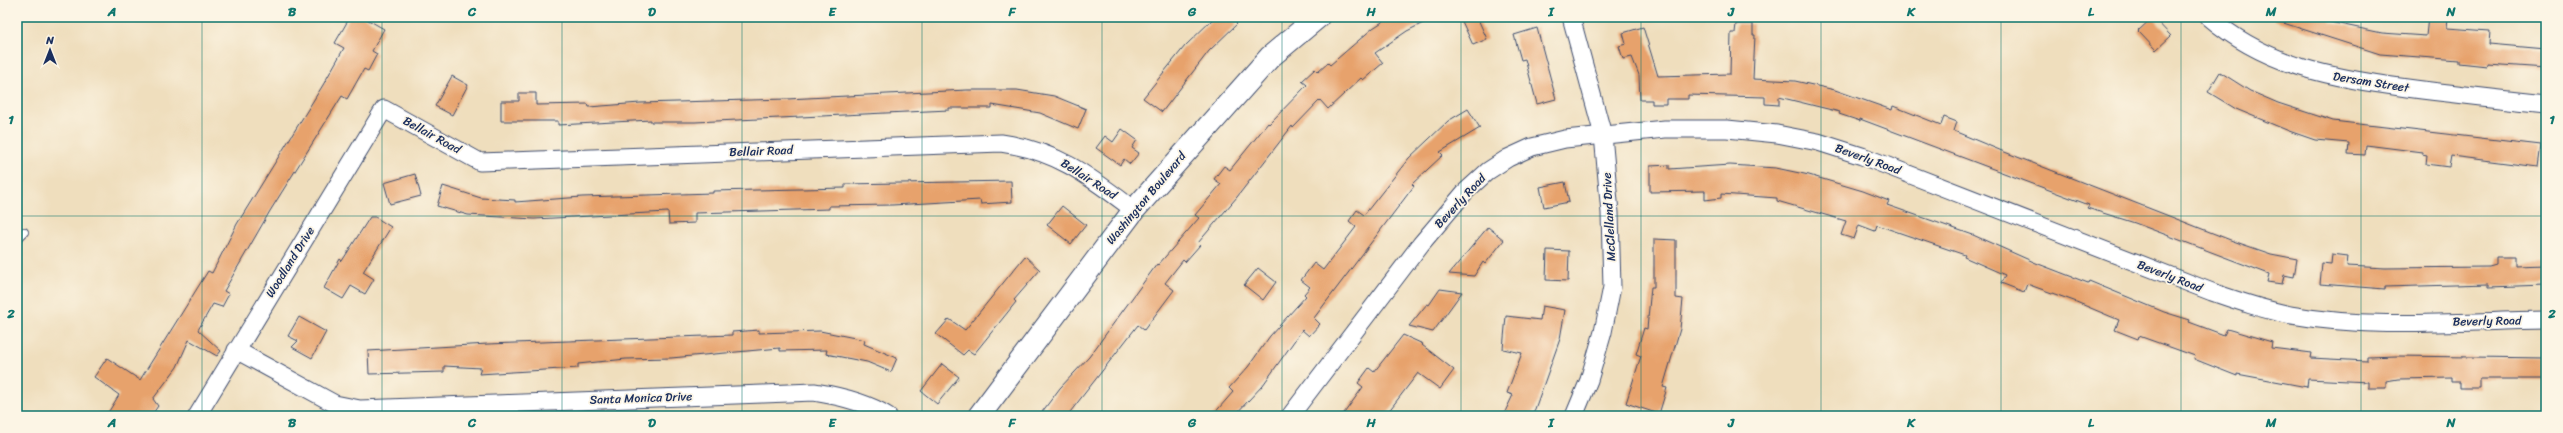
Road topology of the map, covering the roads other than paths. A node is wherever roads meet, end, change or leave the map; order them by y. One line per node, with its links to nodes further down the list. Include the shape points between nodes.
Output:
1 (1318, 17): 7 (street, Washington Boulevard, via 1270,57)
2 (1571, 17): 6 (street, McClelland Drive)
3 (2209, 17): 4 (street, Dersam Street, via 2250,45 2306,71 2355,81)
4 (2546, 104)
5 (384, 109): 7 (street, Bellair Road, via 480,162 1001,143 1029,147 1058,158 1086,174); 11 (street, Woodland Drive)
6 (1603, 135): 10 (street, Beverly Road, via 1666,129 1727,129 1777,134 1818,142 1862,156 2212,292 2253,306 2291,314 2373,322); 15 (street, Beverly Road, via 1565,139 1532,147 1488,171 1465,192 1421,244); 16 (street, McClelland Drive, via 1610,213 1612,287 1603,332 1589,380)
7 (1134, 210): 14 (street, Washington Boulevard)
8 (24, 232): 9 (lane)
9 (17, 238)
10 (2546, 320)
11 (236, 350): 12 (street, Woodland Drive); 13 (street, Santa Monica Drive, via 335,404 360,409 814,392 847,399 879,410)
12 (197, 416)
13 (888, 416)
14 (979, 416)
15 (1290, 416)
16 (1574, 416)

